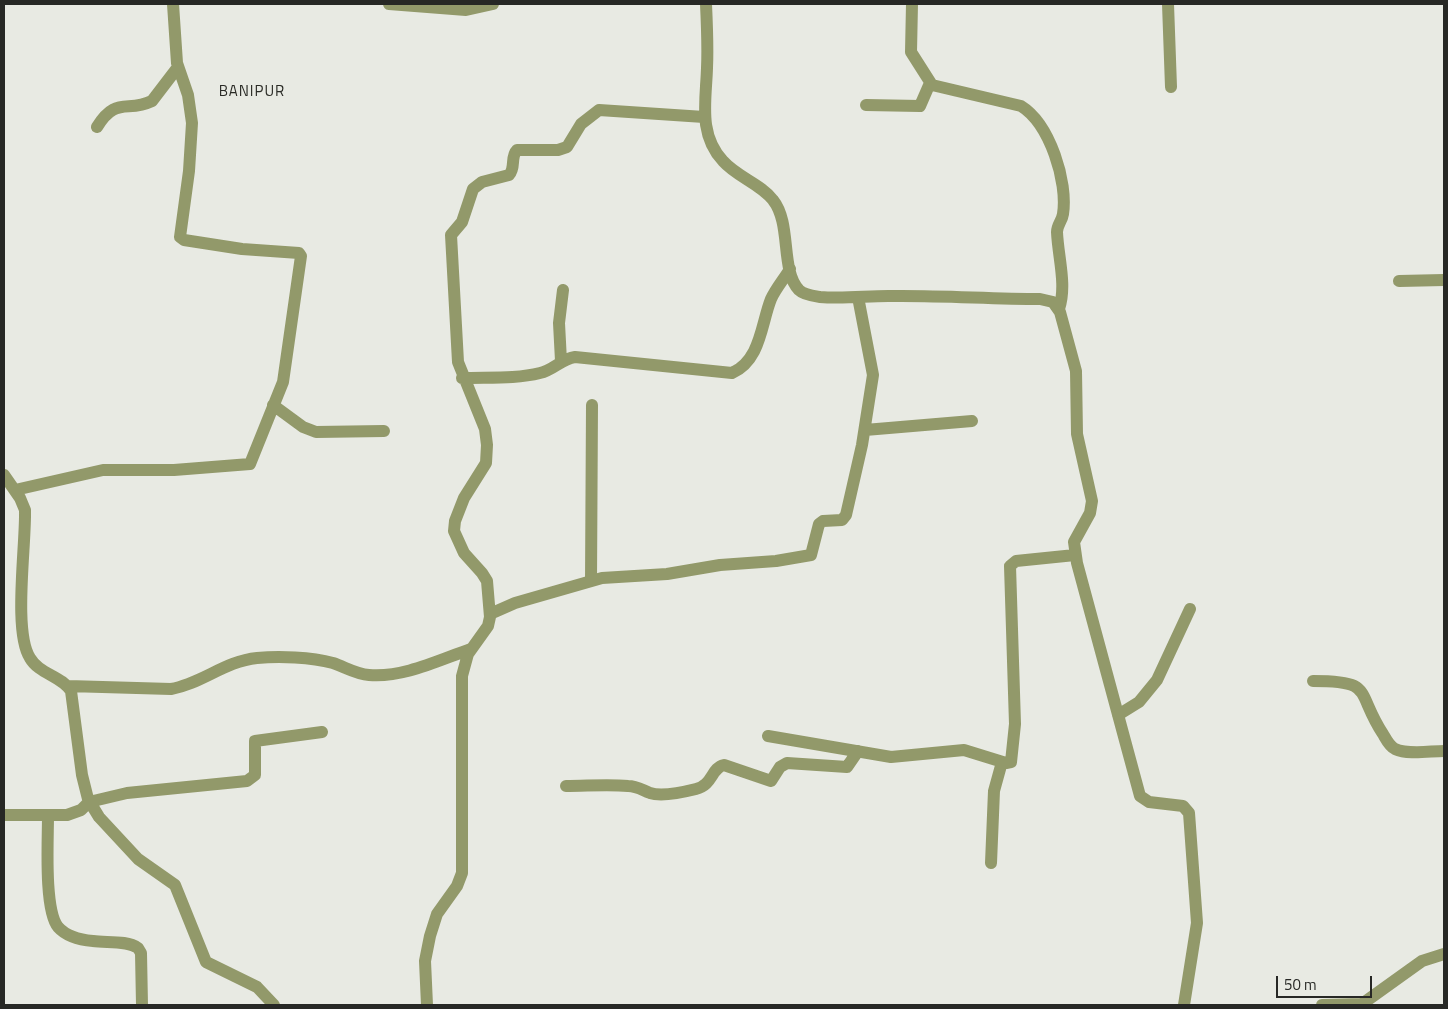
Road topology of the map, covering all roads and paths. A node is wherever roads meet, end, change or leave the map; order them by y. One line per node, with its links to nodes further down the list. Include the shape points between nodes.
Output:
1 (173, 4): 8 (street)
2 (389, 4): 7 (street, via 432,8)
3 (493, 4): 7 (street)
4 (706, 4): 12 (street)
5 (912, 4): 9 (street, via 911,52)
6 (1168, 4): 10 (street)
7 (473, 6)
8 (178, 67): 13 (street, via 152,101 114,108 105,114); 22 (street, via 188,95 192,123 180,237 193,242 299,253 302,256 283,382)
9 (930, 83): 11 (street, via 920,106); 19 (street, via 1022,106 1047,138 1058,167 1062,192 1063,214 1057,231 1062,296)
10 (1171, 88)
11 (866, 105)
12 (704, 117): 14 (street, via 707,134 718,156 731,170 766,193 777,206); 21 (street, via 602,109 581,124 567,147 518,150 514,153 509,175 482,182 472,189 462,222 450,240 458,362)
13 (98, 127)
14 (790, 269): 18 (street, via 803,293 821,297); 20 (street, via 773,295 756,347 732,373 589,357)
15 (1444, 280): 16 (street)
16 (1400, 281)
17 (563, 290): 20 (street, via 559,332)
18 (858, 297): 19 (street, via 1040,299 1053,302); 25 (street, via 874,370)
19 (1058, 309): 29 (street, via 1076,371 1077,434 1092,500 1090,513 1075,537)
20 (562, 361): 21 (street, via 537,374)
21 (462, 378): 32 (street, via 485,429 487,460 464,498 454,531 464,553 487,582)
22 (274, 405): 26 (street, via 303,428 316,432); 28 (street, via 250,464 174,470 103,470)
23 (592, 405): 30 (street)
24 (972, 422): 25 (street)
25 (865, 430): 30 (street, via 846,515 842,520 819,524 811,555)
26 (384, 431)
27 (4, 475): 28 (street)
28 (15, 490): 35 (street, via 25,510 24,648 37,667)
29 (1075, 555): 36 (street); 41 (street, via 1027,559 1010,564 1015,737 1011,762)
30 (591, 581): 32 (street, via 515,603)
31 (1190, 609): 36 (street, via 1157,680 1138,702)
32 (490, 614): 33 (street, via 488,626)
33 (471, 649): 35 (street, via 396,674 358,674 328,662 260,658 230,664 180,688); 50 (street, via 463,669 462,692 462,873 438,914 430,936 426,961)
34 (1313, 681): 40 (street, via 1347,682 1361,689 1393,748 1401,751)
35 (68, 686): 43 (street, via 72,694 84,789)
36 (1118, 715): 51 (street, via 1140,796 1149,802 1184,806 1189,813 1197,923)
37 (322, 732): 43 (street, via 255,741 255,776 247,781 157,789)
38 (768, 736): 39 (street)
39 (858, 751): 41 (street, via 900,757 964,750); 42 (street, via 851,766 790,763 780,766 771,781 724,765 716,769 704,786 675,792 652,794 638,787 626,786)
40 (1444, 751)
41 (1002, 762): 46 (street, via 994,797)
42 (566, 786)
43 (89, 802): 45 (street, via 76,813); 49 (street, via 138,859 175,885 206,962 257,987)
44 (4, 815): 45 (street)
45 (48, 816): 48 (street, via 49,886 56,924 82,940 138,948 141,953)
46 (991, 863)
47 (1444, 954): 52 (street, via 1422,961 1362,1004)
48 (142, 1005)
49 (274, 1005)
50 (426, 1005)
51 (1184, 1005)
52 (1322, 1005)

